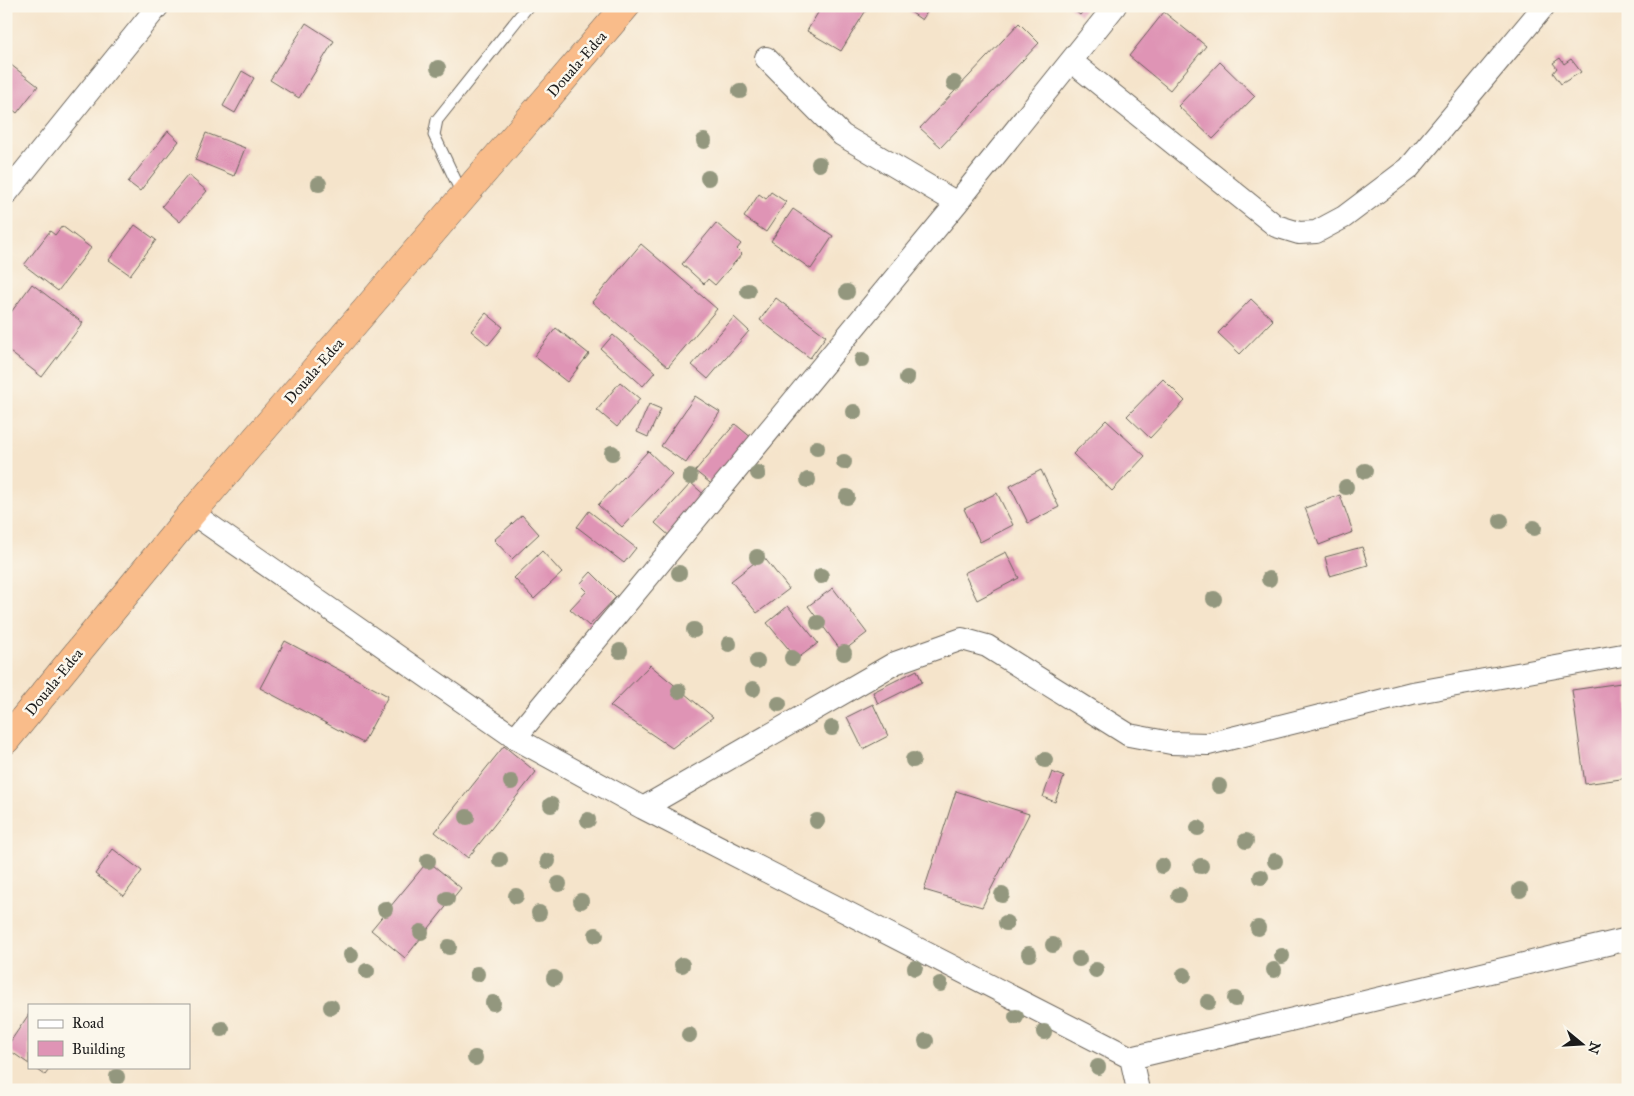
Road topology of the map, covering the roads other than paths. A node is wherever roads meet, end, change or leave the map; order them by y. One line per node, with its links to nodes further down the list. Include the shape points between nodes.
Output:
1 (158, 6): 8 (street)
2 (528, 6): 10 (lane, via 437,120 434,135)
3 (626, 6): 10 (highway, Douala-Edea)
4 (1115, 6): 7 (street)
5 (1544, 6): 7 (street, via 1409,168 1344,218 1316,232 1299,233 1276,226)
6 (766, 58): 11 (street, via 842,135)
7 (1071, 61): 11 (street)
8 (13, 169): 9 (street)
9 (6, 194)
10 (463, 196): 12 (highway, Douala-Edea)
11 (957, 203): 14 (street)
12 (192, 514): 14 (street); 15 (highway, Douala-Edea)
13 (1628, 654): 16 (street, via 1412,693 1208,744 1171,743 1129,735 987,646 962,638 895,663)
14 (515, 738): 16 (street)
15 (6, 740)
16 (643, 808): 18 (street)
17 (1628, 939): 18 (street)
18 (1131, 1058): 19 (street)
19 (1138, 1090)

